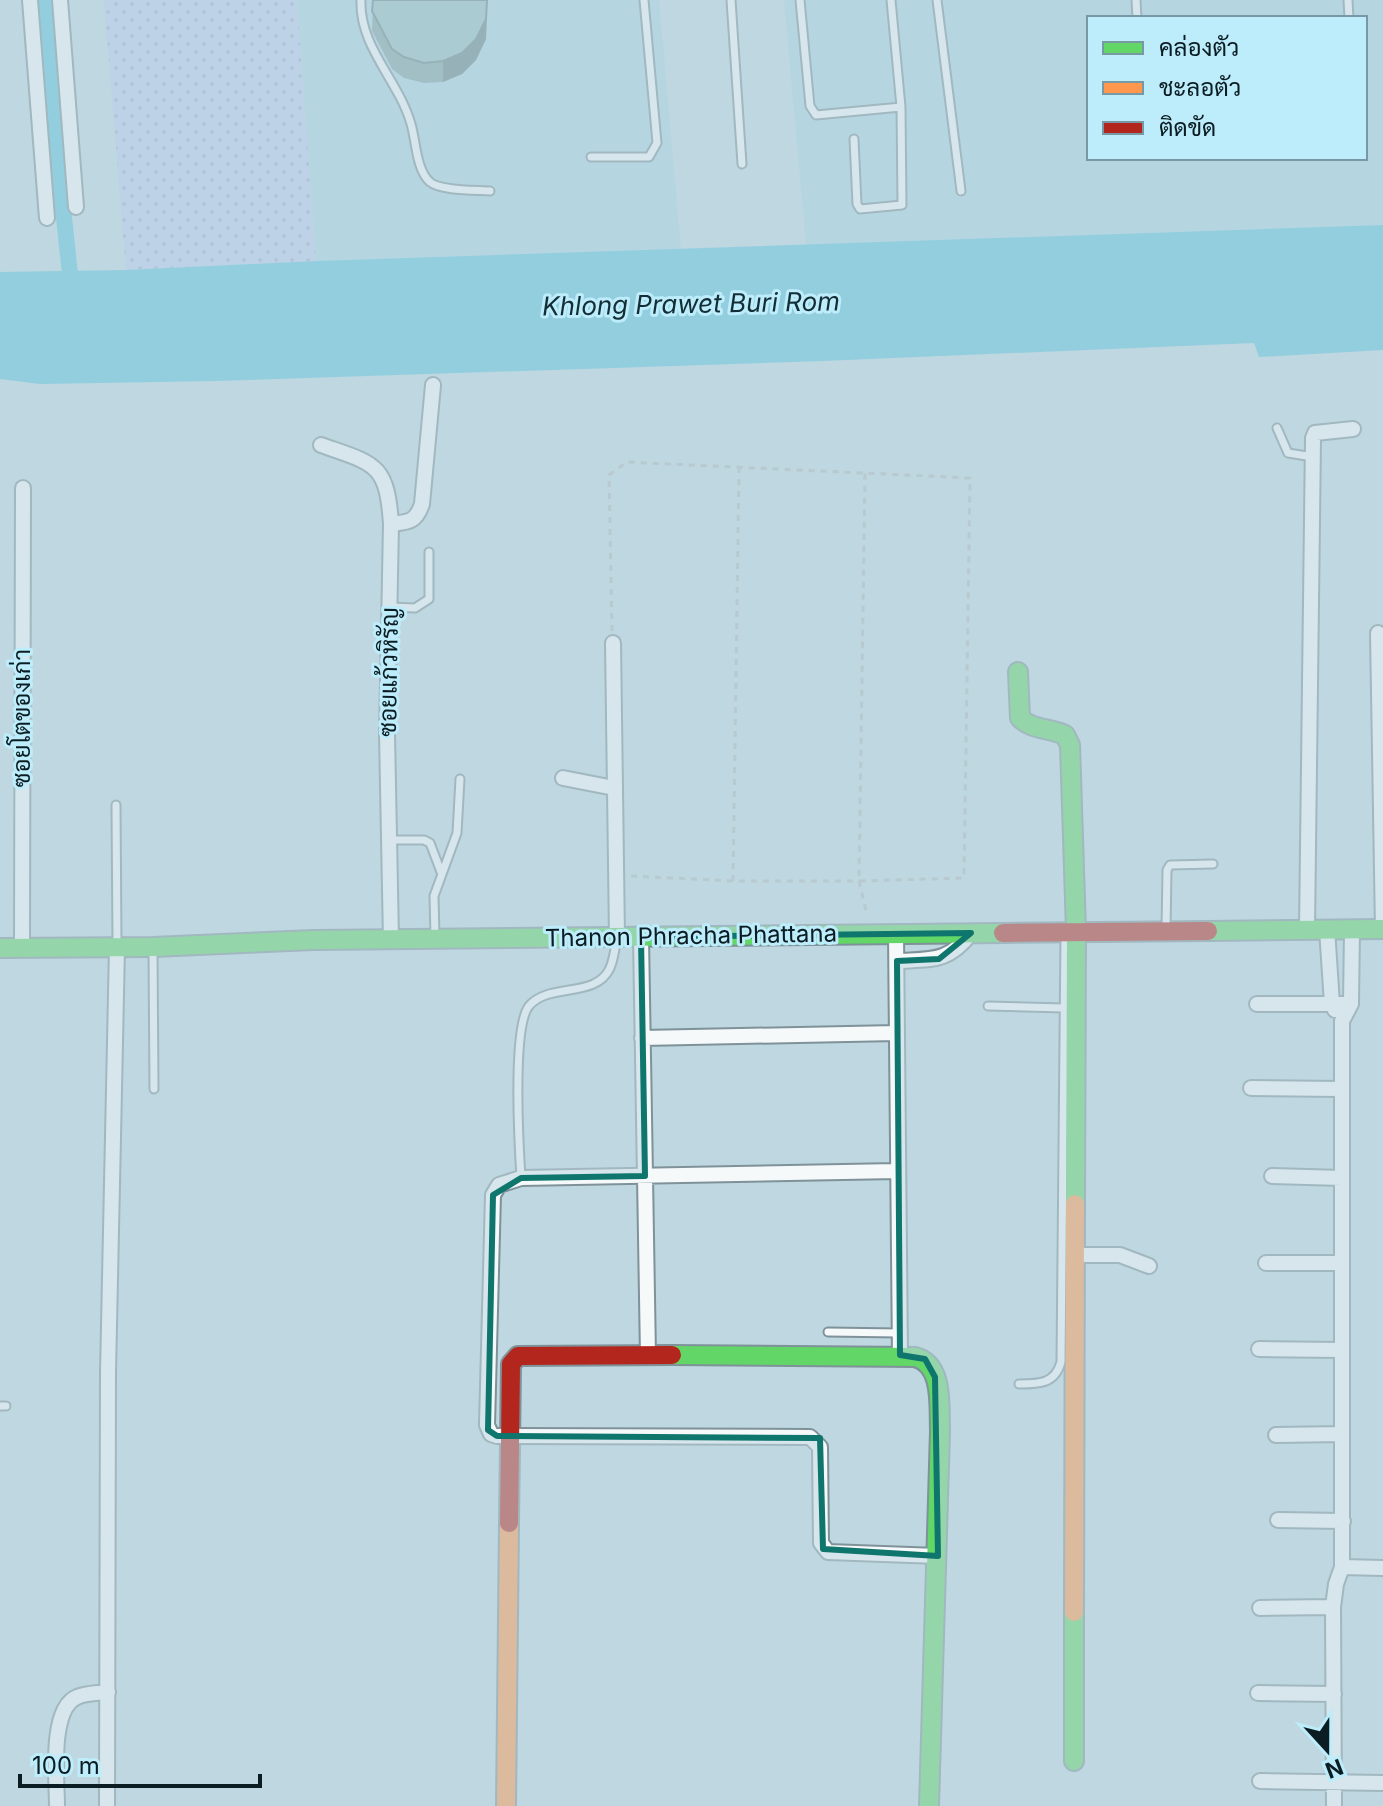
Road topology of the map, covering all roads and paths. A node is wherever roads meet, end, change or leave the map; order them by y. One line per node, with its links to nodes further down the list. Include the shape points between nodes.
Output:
1 (30, 0): 16 (street)
2 (60, 0): 15 (street)
3 (361, 0): 13 (lane, via 366,31 404,103 429,182)
4 (644, 0): 11 (lane, via 657,143 649,157)
5 (731, 0): 12 (lane)
6 (800, 0): 9 (lane, via 810,106 816,115)
7 (891, 0): 9 (lane)
8 (937, 0): 14 (lane)
9 (901, 107): 10 (lane, via 902,205 860,209)
10 (854, 139)
11 (591, 157)
12 (742, 164)
13 (490, 191)
14 (961, 191)
15 (76, 207)
16 (47, 218)
17 (433, 385): 25 (street, via 418,518)
18 (1277, 428): 21 (lane, via 1288,453)
19 (1353, 429): 21 (street, via 1315,433)
20 (321, 445): 25 (street, ซอยแก้วหิรัญ, via 362,459 382,475)
21 (1313, 457): 44 (street)
22 (739, 467): 23 (path); 29 (path, via 627,462 609,475); 39 (path)
23 (865, 473): 40 (path); 40 (path, via 970,478 964,878)
24 (23, 488): 54 (street, ซอยโตของเก่า)
25 (391, 524): 27 (street, ซอยแก้วหิรัญ)
26 (429, 552): 27 (lane, via 429,599 415,608)
27 (390, 607): 35 (street, ซอยแก้วหิรัญ)
28 (1378, 633): 43 (street)
29 (613, 643): 33 (street)
30 (1018, 672): 45 (street, via 1020,718 1028,726 1065,735 1070,745)
31 (563, 778): 33 (street)
32 (460, 779): 37 (lane, via 457,833)
33 (614, 788): 38 (street)
34 (116, 805): 55 (lane)
35 (389, 840): 37 (lane, via 430,843); 53 (street, ซอยแก้วหิรัญ)
36 (1213, 864): 46 (lane, via 1170,865)
37 (441, 873): 52 (lane, via 434,896)
38 (615, 875): 39 (path); 50 (street)
39 (733, 881): 40 (path)
40 (859, 881): 48 (path)
41 (1327, 929): 42 (street, Thanon Phracha Phattana); 44 (street, Thanon Phracha Phattana); 60 (street)
42 (1352, 929): 43 (street, Thanon Phracha Phattana); 61 (street)
43 (1383, 929)
44 (1307, 930): 46 (street, Thanon Phracha Phattana)
45 (1071, 932): 46 (street, Thanon Phracha Phattana); 47 (street, Thanon Phracha Phattana); 63 (lane); 75 (street)
46 (1166, 932)
47 (971, 933): 49 (street, Thanon Phracha Phattana); 58 (street, via 939,959)
48 (870, 934): 49 (street, Thanon Phracha Phattana); 51 (street, Thanon Phracha Phattana)
49 (896, 934): 58 (street)
50 (617, 937): 51 (street, Thanon Phracha Phattana); 52 (street, Thanon Phracha Phattana); 73 (lane, via 604,977 585,987 541,996 528,1008 521,1026)
51 (641, 937): 66 (street)
52 (436, 939): 53 (street, Thanon Phracha Phattana)
53 (391, 940): 56 (street, Thanon Phracha Phattana)
54 (22, 947): 55 (street, Thanon Phracha Phattana); 57 (street, Thanon Phracha Phattana)
55 (117, 947): 56 (street, Thanon Phracha Phattana); 96 (street)
56 (153, 947): 68 (lane)
57 (0, 948)
58 (897, 961): 65 (street)
59 (1257, 1004): 60 (street)
60 (1332, 1004): 61 (street); 64 (street)
61 (1351, 1004): 64 (street)
62 (988, 1006): 63 (lane)
63 (1064, 1008): 85 (lane, via 1061,1362 1047,1382)
64 (1342, 1021): 69 (street)
65 (896, 1033): 66 (street); 70 (street)
66 (642, 1038): 71 (street)
67 (1251, 1088): 69 (street)
68 (154, 1089)
69 (1342, 1089): 74 (street)
70 (897, 1171): 71 (street); 80 (street)
71 (645, 1176): 73 (street); 83 (street)
72 (1272, 1176): 74 (street)
73 (521, 1178): 88 (street, via 499,1185 493,1195 487,1425 491,1434)
74 (1342, 1178): 77 (street)
75 (1075, 1255): 78 (street, via 1120,1255); 99 (street)
76 (1266, 1263): 77 (street)
77 (1342, 1263): 82 (street)
78 (1149, 1266)
79 (828, 1332): 80 (lane)
80 (899, 1333): 84 (street)
81 (1259, 1349): 82 (street)
82 (1342, 1350): 86 (street)
83 (648, 1356): 84 (street); 88 (street, via 518,1356 511,1364)
84 (900, 1358): 91 (street, via 925,1359 935,1377)
85 (1019, 1384)
86 (1342, 1434): 87 (street); 90 (street)
87 (1276, 1435)
88 (510, 1436): 91 (street, via 810,1437 820,1447 823,1549); 105 (street)
89 (1278, 1520): 90 (street)
90 (1343, 1521): 92 (street)
91 (938, 1556): 106 (street)
92 (1342, 1567): 93 (street); 94 (street)
93 (1383, 1568)
94 (1333, 1607): 95 (street); 98 (street)
95 (1260, 1608)
96 (108, 1692): 103 (street, via 78,1695 68,1702 58,1730); 104 (street)
97 (1258, 1693): 98 (street)
98 (1334, 1694): 101 (street)
99 (1074, 1761)
100 (1260, 1781): 101 (street)
101 (1335, 1782): 102 (street); 107 (street)
102 (1383, 1783)
103 (57, 1806)
104 (107, 1806)
105 (506, 1806)
106 (929, 1806)
107 (1334, 1806)

